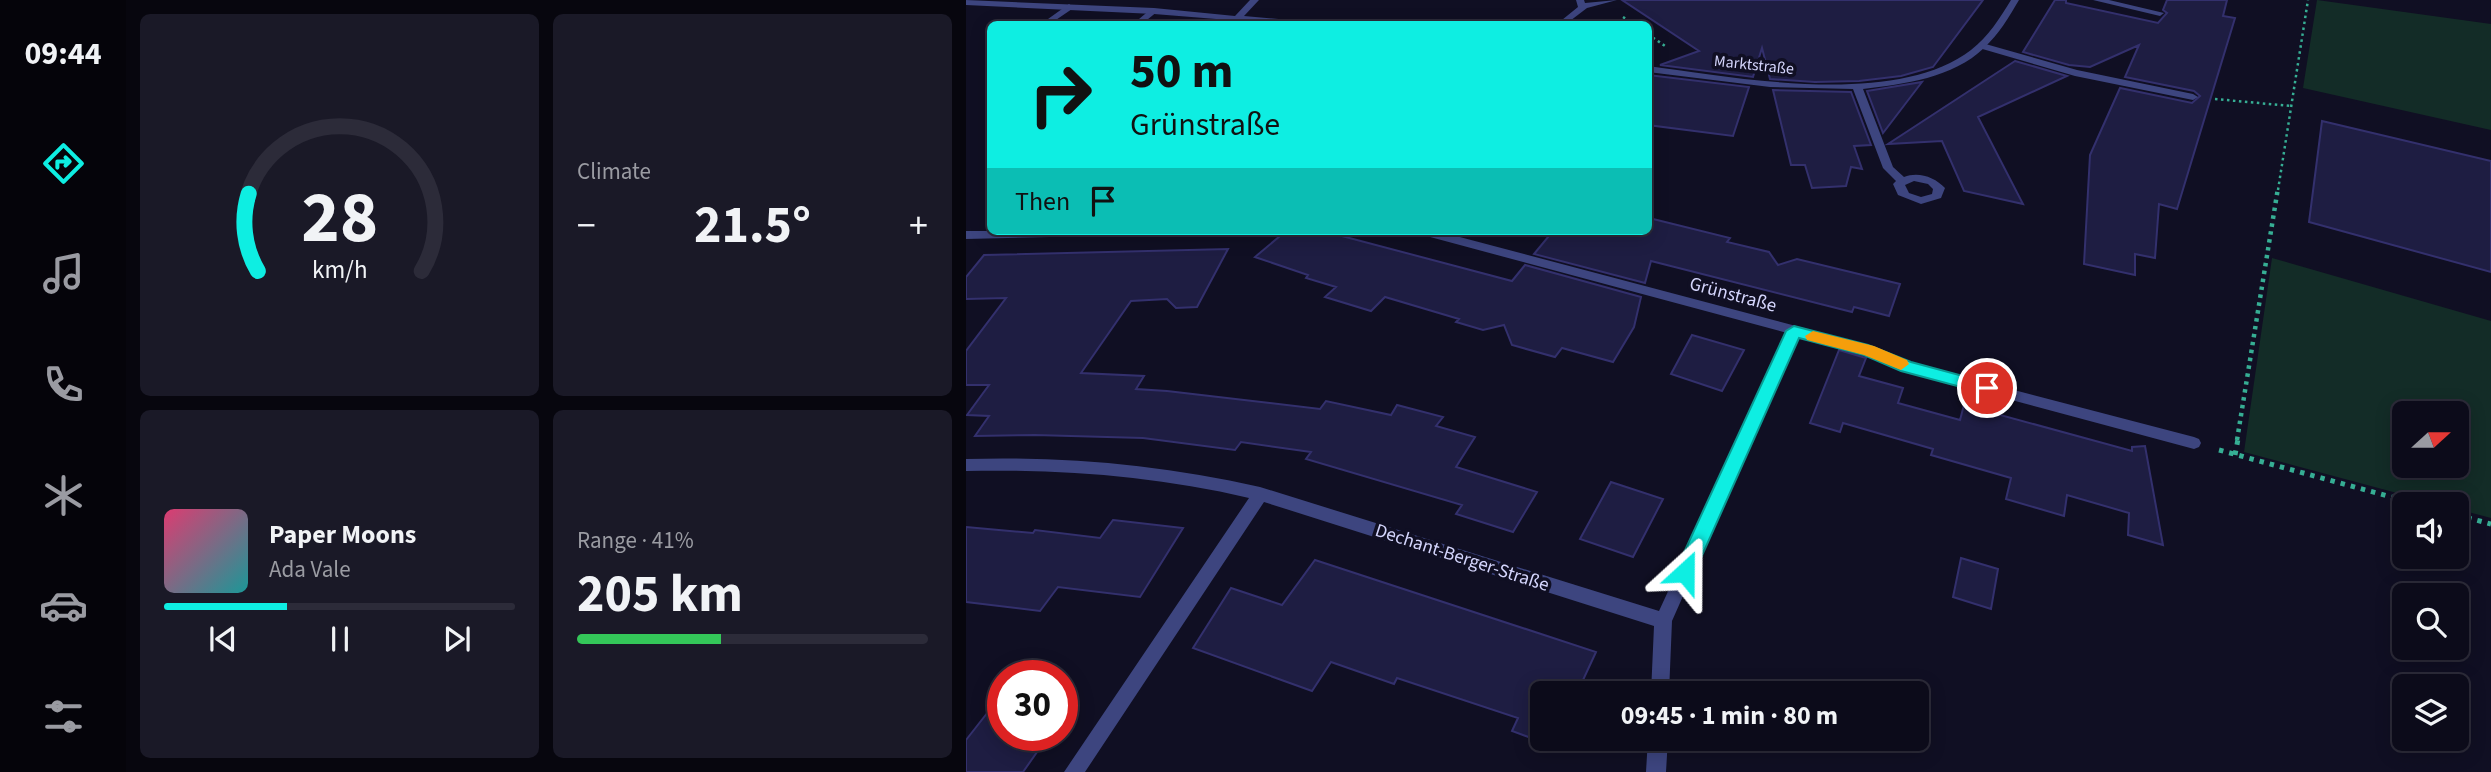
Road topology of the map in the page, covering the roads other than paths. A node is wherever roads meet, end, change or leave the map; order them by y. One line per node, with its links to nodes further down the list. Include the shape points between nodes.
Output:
1 (1255, 0): 10 (street)
2 (1613, 0): 6 (street)
3 (2015, 0): 15 (street, Marktstraße)
4 (2097, 0): 9 (street)
5 (966, 2): 7 (street)
6 (1582, 3): 14 (street)
7 (1069, 7): 8 (street); 11 (street)
8 (1154, 11): 10 (street); 12 (street)
9 (2160, 13)
10 (1238, 18): 13 (street)
11 (1049, 21)
12 (1141, 21)
13 (1270, 21)
14 (1564, 21)
15 (1982, 46): 17 (street, Marktstraße, via 1937,72); 18 (street, via 2075,73)
16 (1652, 69): 17 (street, Marktstraße, via 1782,84)
17 (1857, 86): 19 (street, via 1888,168)
18 (2193, 97)
19 (1902, 181)
20 (966, 235): 21 (street)
21 (987, 235)
22 (1438, 235): 23 (street, Grünstraße)
23 (1794, 331): 24 (street, Grünstraße, via 1868,350 1907,367); 27 (street)
24 (2194, 443)
25 (966, 465): 26 (street, Dechant-Berger-Straße, via 1133,469)
26 (1261, 494): 27 (street, Dechant-Berger-Straße); 30 (street)
27 (1663, 621): 28 (street)
28 (1660, 681)
29 (1657, 751): 31 (street)
30 (1074, 772)
31 (1656, 772)

